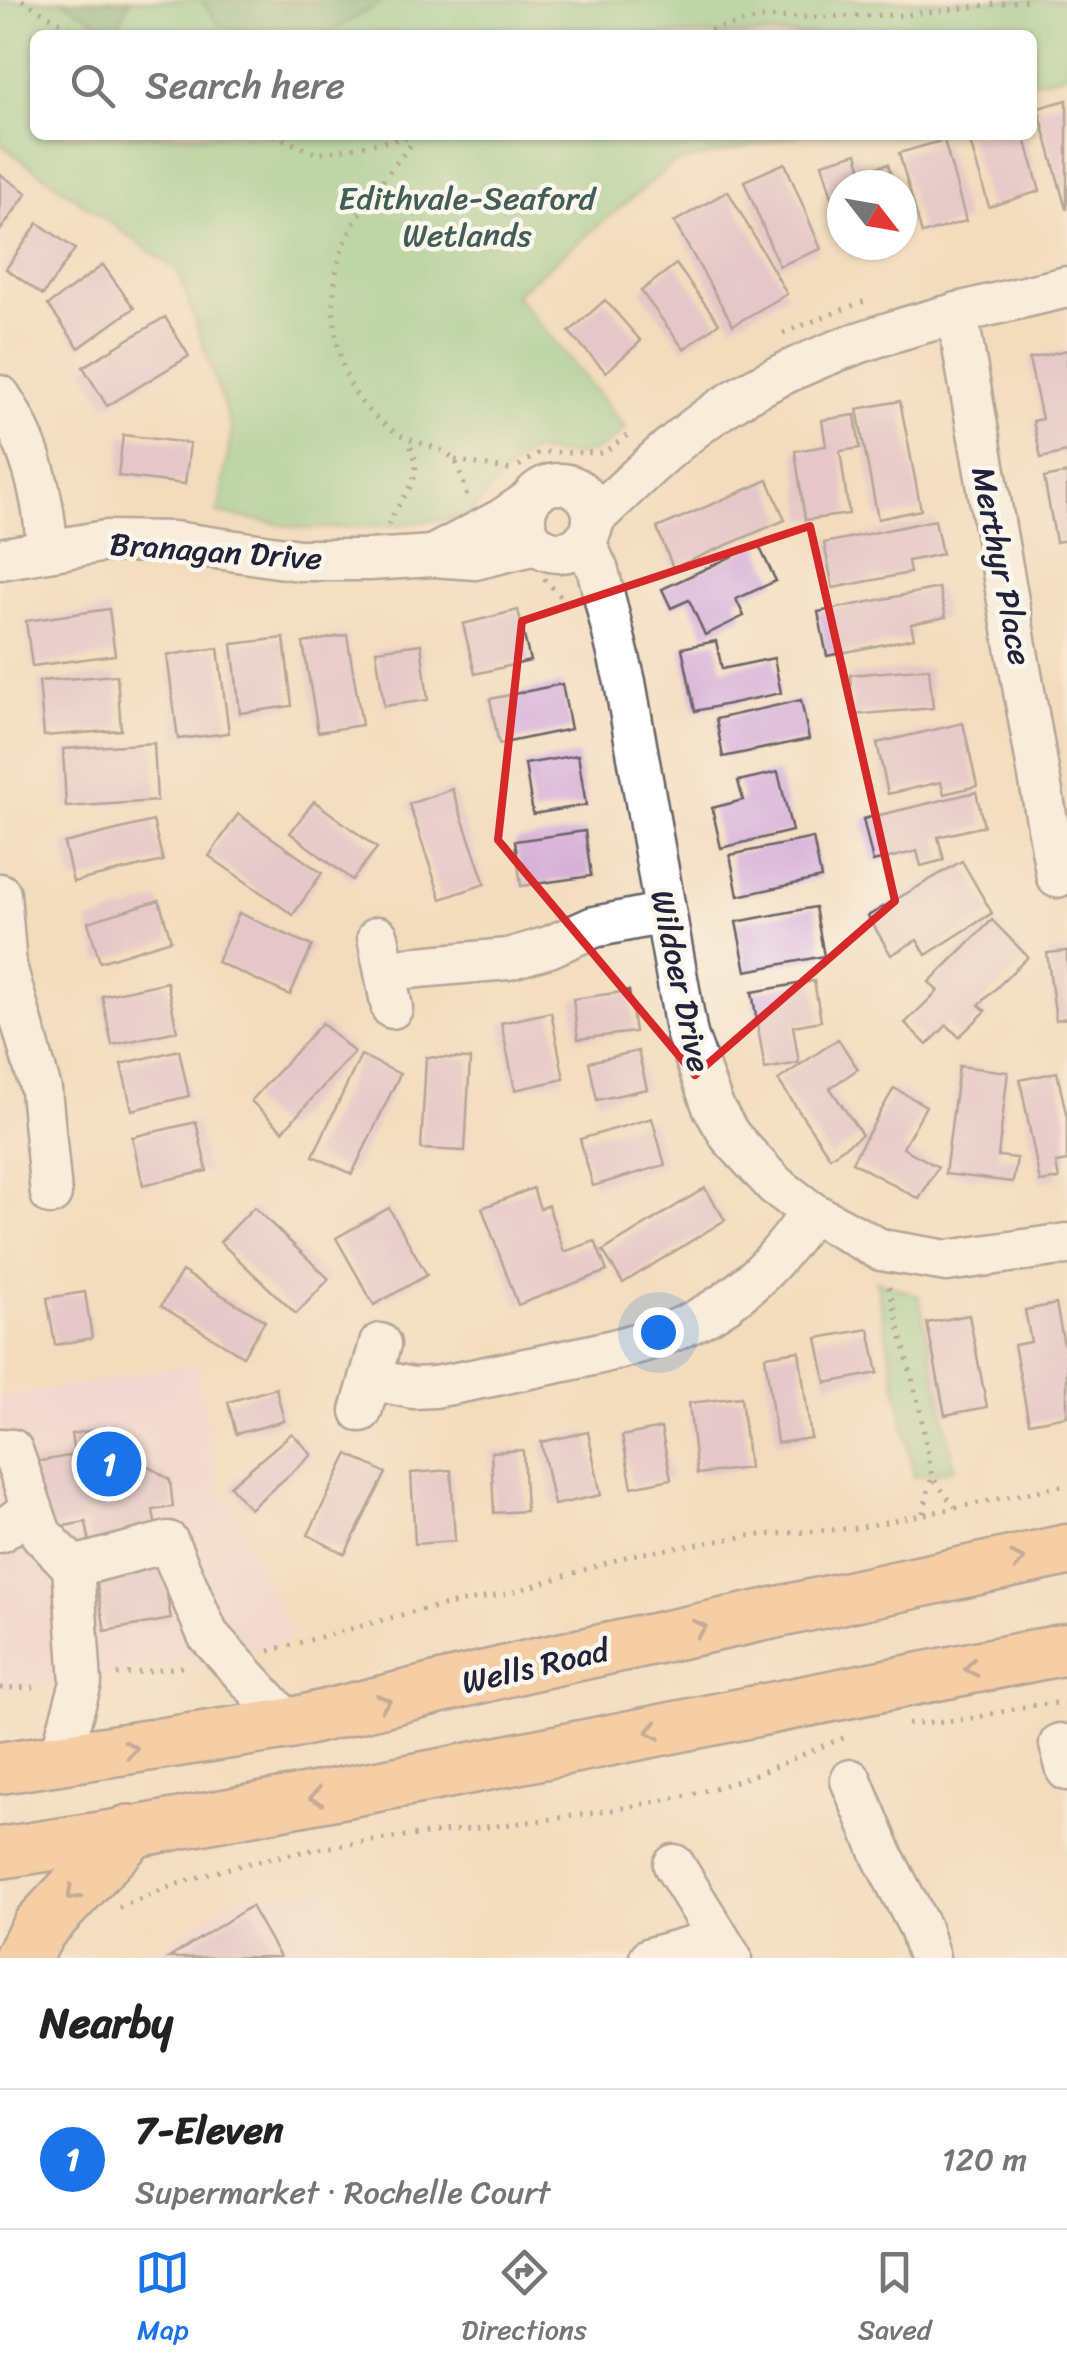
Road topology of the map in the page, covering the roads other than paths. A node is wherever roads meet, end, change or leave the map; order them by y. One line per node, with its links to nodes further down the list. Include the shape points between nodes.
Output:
1 (1067, 286): 2 (street, Branagan Drive)
2 (957, 313): 5 (street, Branagan Drive, via 878,335 721,409); 9 (street, Merthyr Place)
3 (0, 396): 6 (street, via 36,475)
4 (532, 497): 5 (street, Wildoer Drive, via 525,524); 5 (street, via 545,486 566,484); 7 (street, Branagan Drive)
5 (571, 530): 7 (street, Branagan Drive, via 475,559); 11 (street, Wildoer Drive, via 598,571 625,682)
6 (47, 549): 7 (street, Branagan Drive, via 123,541 299,560); 8 (street, Branagan Drive)
7 (433, 556)
8 (0, 560)
9 (1057, 877)
10 (0, 894): 13 (street, via 6,966 41,1090)
11 (665, 914): 12 (street, via 594,927 508,959); 14 (street, Wildoer Drive, via 687,1034 714,1107 749,1160)
12 (385, 971)
13 (51, 1194)
14 (811, 1212): 15 (street, Wildoer Drive, via 881,1250 946,1262); 16 (street, via 759,1278 674,1333 606,1354 434,1387)
15 (1067, 1244)
16 (370, 1378)
17 (0, 1449): 18 (street, via 12,1450)
18 (32, 1508): 19 (street); 21 (street, via 41,1534)
19 (0, 1532)
20 (1067, 1550): 23 (main road, Wells Road, one-way to 20)
21 (72, 1568): 23 (street, via 168,1542 208,1635); 24 (street, via 81,1682)
22 (1067, 1649): 27 (main road, one-way to 27)
23 (289, 1724): 24 (main road, Wells Road, one-way to 23)
24 (59, 1761): 25 (main road, Wells Road)
25 (0, 1768)
26 (851, 1780): 33 (street)
27 (128, 1833): 28 (main road); 31 (highway, one-way to 31, via 40,1927)
28 (0, 1853)
29 (674, 1865): 30 (street)
30 (725, 1948): 32 (street)
31 (22, 1958)
32 (650, 1958)
33 (929, 1958)

